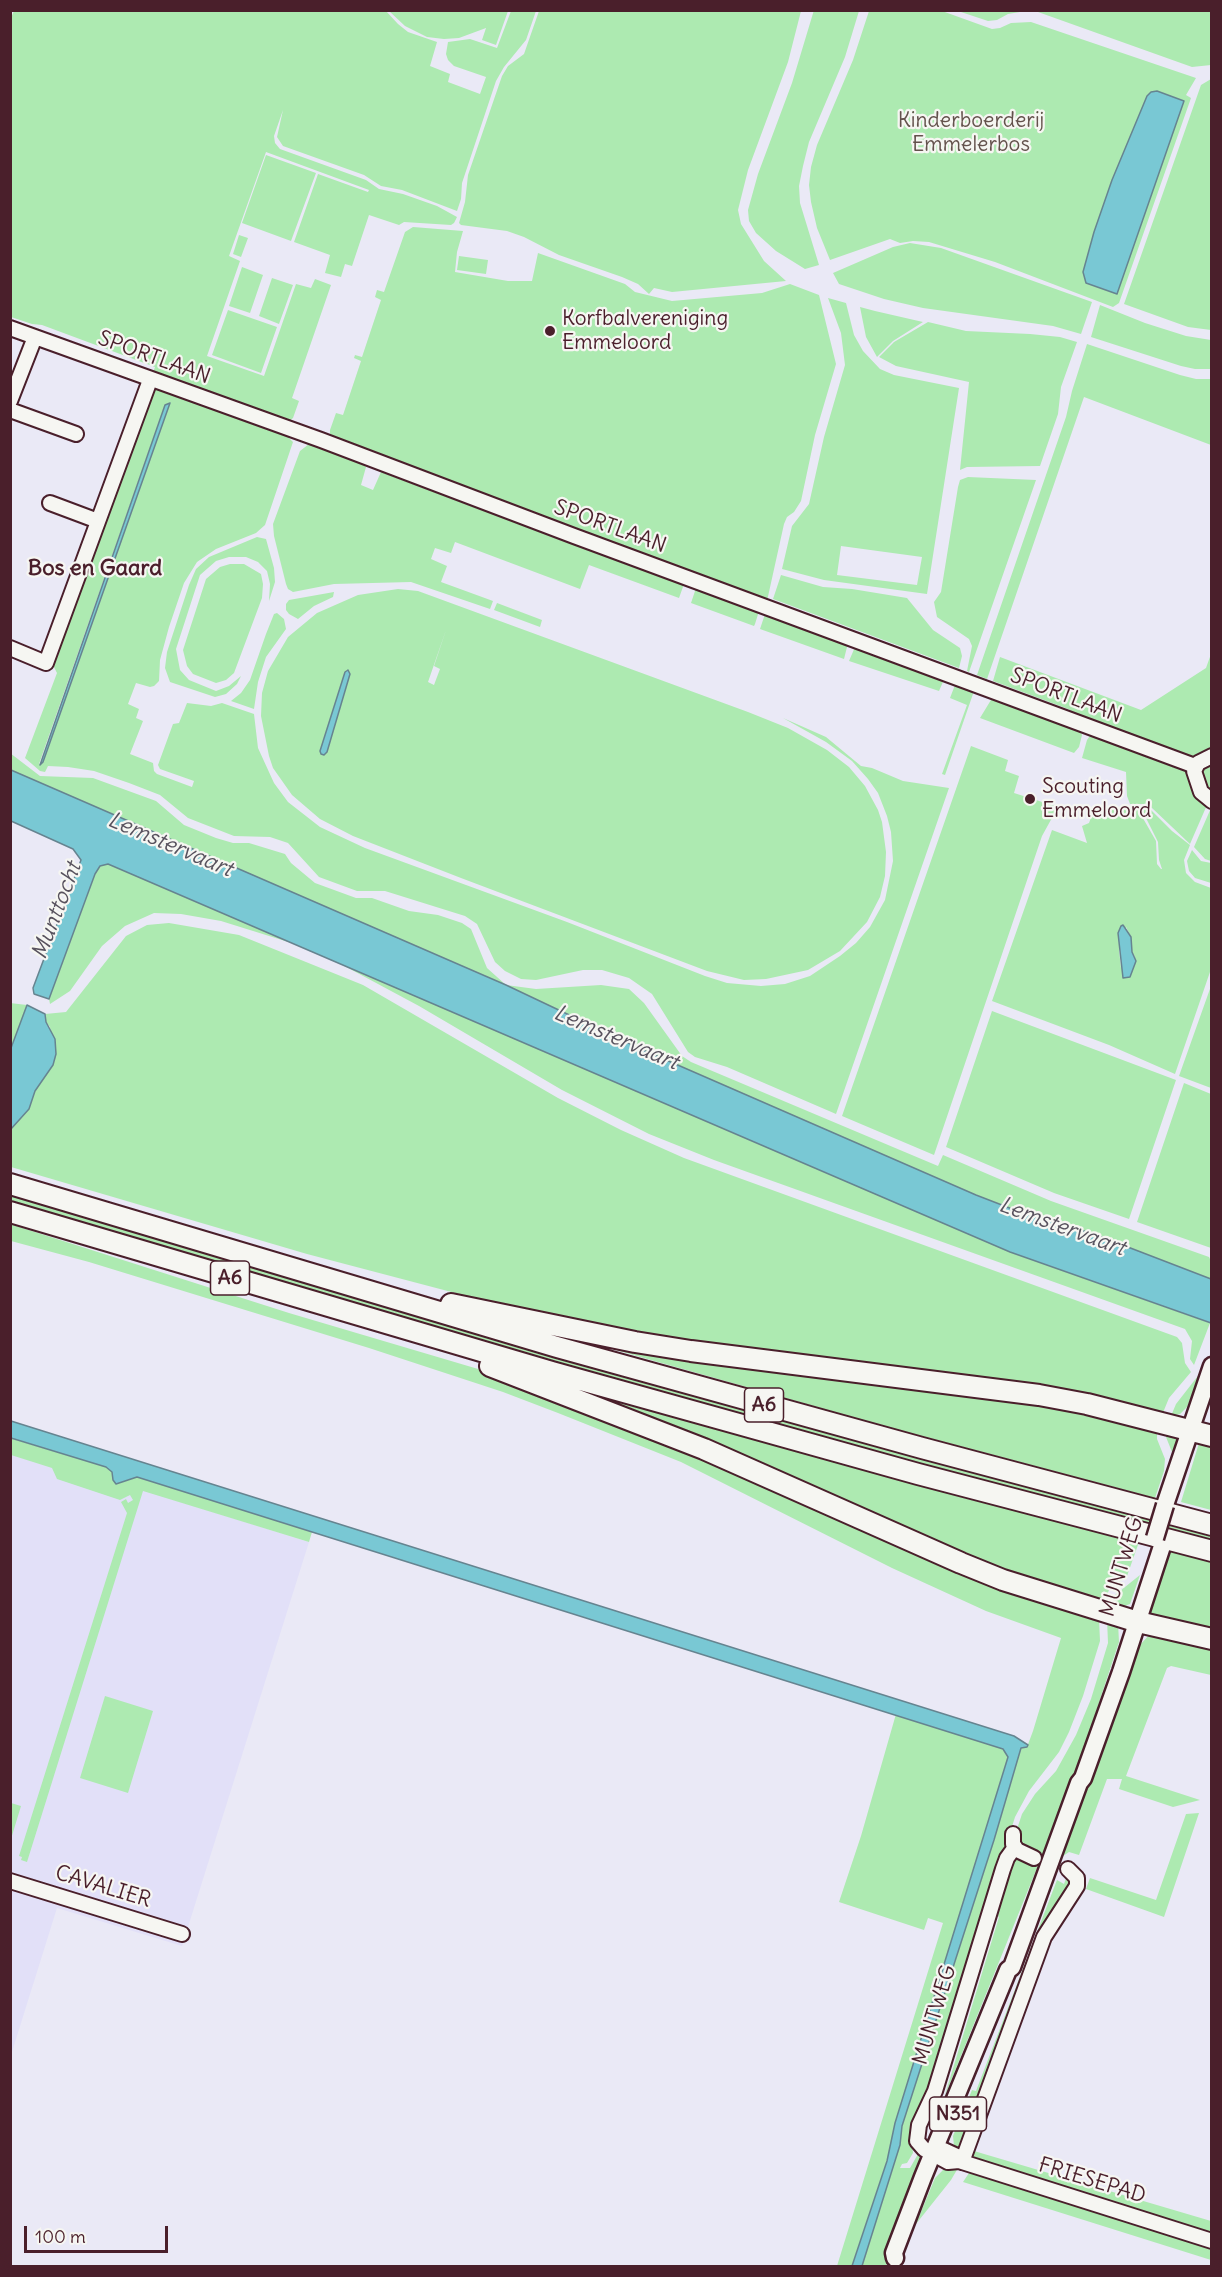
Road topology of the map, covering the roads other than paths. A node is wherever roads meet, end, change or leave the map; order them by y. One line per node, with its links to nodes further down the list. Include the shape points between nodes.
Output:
1 (10, 328): 2 (street, SPORTLAAN)
2 (35, 337): 3 (street, SPORTLAAN); 4 (street)
3 (150, 380): 8 (street); 11 (street, SPORTLAAN)
4 (10, 401)
5 (10, 410): 6 (street)
6 (76, 434)
7 (50, 503): 8 (street)
8 (98, 521): 9 (street, via 46,663)
9 (10, 648)
10 (1212, 756): 11 (street)
11 (1195, 766): 12 (street, via 1199,788)
12 (1212, 801)
13 (10, 1184): 15 (highway, A6)
14 (10, 1212): 16 (highway, A6)
15 (319, 1277): 19 (highway, A6, via 635,1342 1039,1395); 20 (highway, A6, via 794,1413)
16 (410, 1331): 21 (highway, A6, via 798,1441); 22 (highway, A6, via 704,1449 961,1563 1025,1588)
17 (1212, 1366): 19 (main road, MUNTWEG / N351)
18 (1212, 1392): 19 (main road, MUNTWEG / N351)
19 (1200, 1433): 22 (main road, MUNTWEG / N351, bridge, via 1176,1486)
20 (1212, 1525)
21 (1212, 1551)
22 (1133, 1621): 23 (highway, A6); 28 (main road, MUNTWEG / N351, via 1078,1776 1079,1783)
23 (1212, 1639)
24 (1034, 1858): 28 (street, MUNTWEG, via 1022,1854 1014,1841 935,2091 917,2129 918,2143)
25 (1068, 1869): 29 (street, via 1077,1878 1077,1886 1044,1937)
26 (10, 1881): 27 (street, CAVALIER)
27 (182, 1934)
28 (939, 2154): 29 (street, FRIESEPAD, via 954,2163); 31 (main road, MUNTWEG / N351)
29 (961, 2162): 30 (street, FRIESEPAD)
30 (1212, 2241)
31 (893, 2262)

